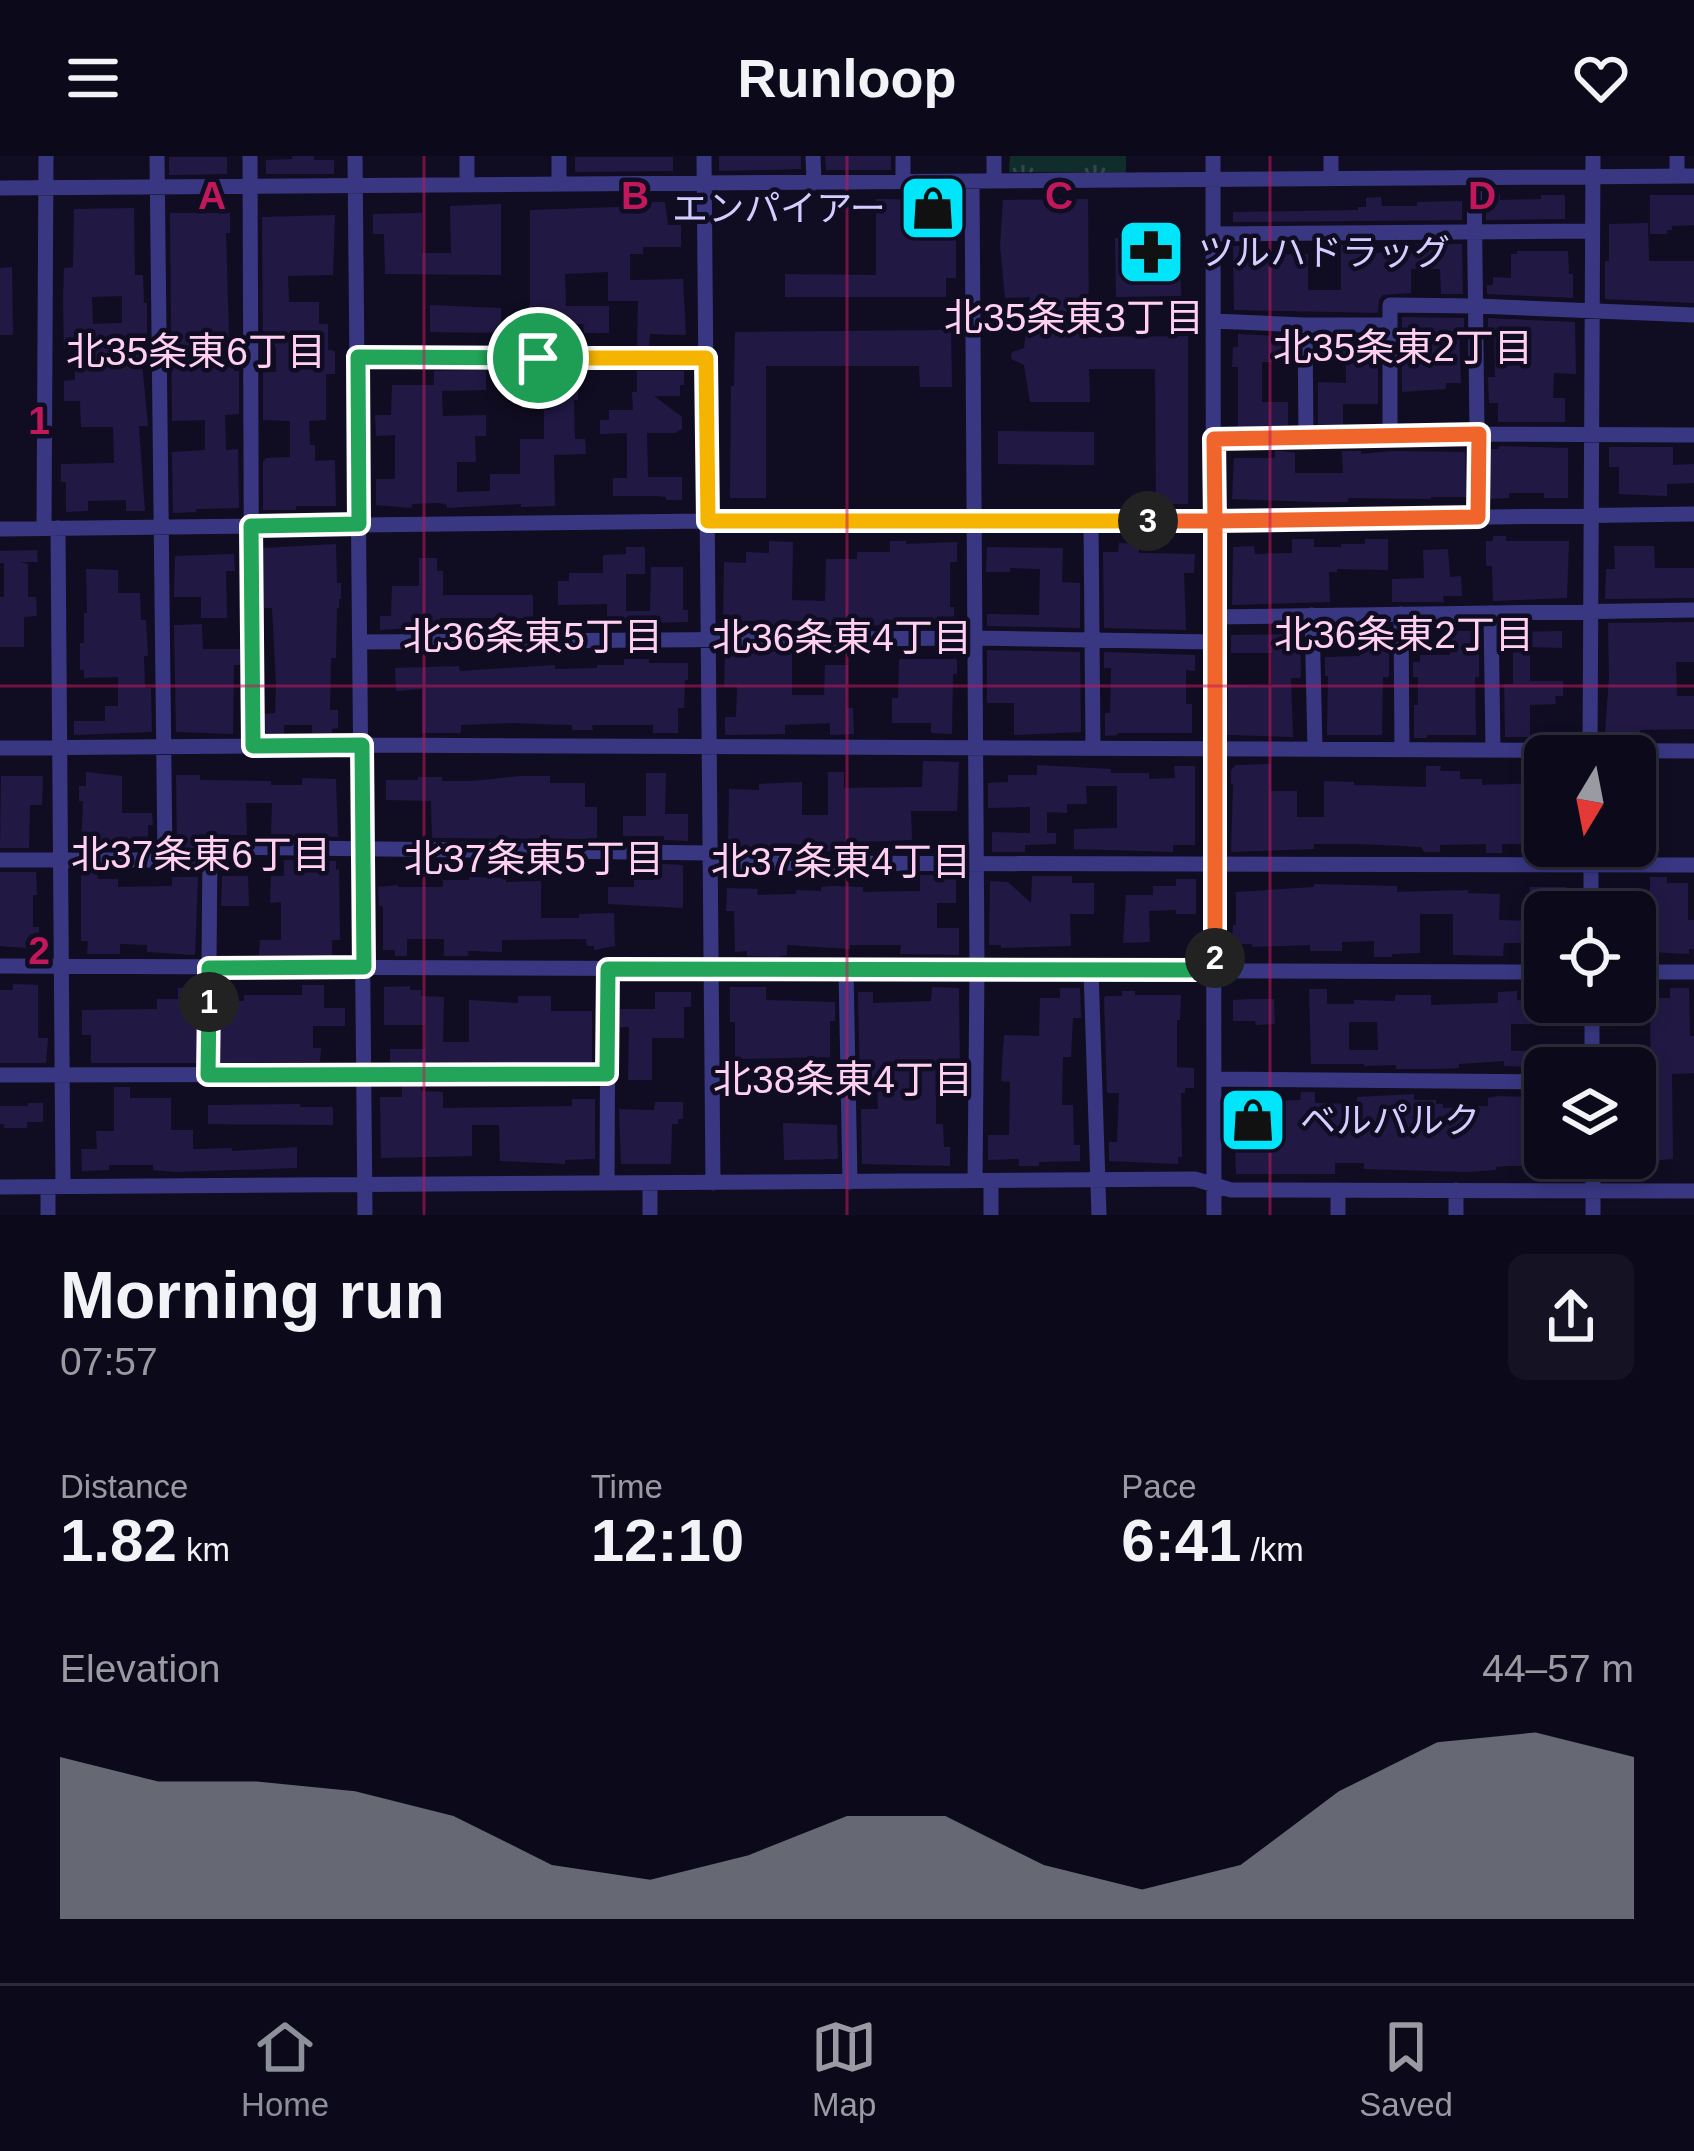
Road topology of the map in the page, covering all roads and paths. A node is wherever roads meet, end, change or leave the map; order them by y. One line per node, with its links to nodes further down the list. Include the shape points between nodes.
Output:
1 (46, 156): 30 (street)
2 (157, 156): 31 (street)
3 (250, 156): 28 (street)
4 (355, 156): 27 (street)
5 (467, 156): 26 (street)
6 (559, 156): 25 (street)
7 (704, 156): 24 (street)
8 (813, 156): 21 (street)
9 (903, 156): 22 (street)
10 (994, 156): 20 (street)
11 (1213, 156): 19 (street)
12 (1331, 156): 18 (street)
13 (1592, 156): 16 (street)
14 (1677, 156): 15 (street)
15 (1686, 176): 16 (street)
16 (1592, 177): 17 (street); 32 (street)
17 (1474, 178): 18 (street); 33 (street)
18 (1331, 179): 19 (street)
19 (1213, 180): 20 (street); 34 (street)
20 (994, 181): 23 (street)
21 (814, 182): 22 (street); 24 (street)
22 (903, 182): 23 (street)
23 (972, 182): 52 (street)
24 (705, 183): 25 (street); 42 (street)
25 (559, 184): 26 (street)
26 (467, 185): 27 (street)
27 (355, 186): 28 (street); 41 (street)
28 (250, 187): 31 (street); 57 (street)
29 (0, 188): 30 (street)
30 (46, 188): 31 (street); 59 (street)
31 (157, 188): 58 (street)
32 (1592, 230): 33 (street); 36 (street)
33 (1475, 232): 34 (street); 35 (street)
34 (1213, 234): 38 (street)
35 (1477, 305): 36 (street); 40 (street, via 1390,305); 43 (street)
36 (1593, 312): 37 (street); 44 (street)
37 (1694, 315)
38 (1214, 321): 39 (street); 48 (street)
39 (1305, 325): 40 (street); 47 (street)
40 (1390, 325): 46 (street)
41 (358, 357): 42 (street); 56 (street)
42 (706, 358): 53 (street)
43 (1479, 434): 44 (street); 46 (street); 51 (street)
44 (1592, 435): 45 (street); 49 (street)
45 (1694, 435)
46 (1390, 436): 47 (street)
47 (1306, 437): 48 (street)
48 (1214, 439): 54 (street)
49 (1590, 514): 50 (street); 51 (street); 62 (street)
50 (1694, 514)
51 (1478, 517): 54 (street)
52 (975, 520): 53 (street); 55 (street); 67 (street)
53 (708, 521): 56 (street); 68 (street)
54 (1215, 521): 55 (street); 66 (street)
55 (1091, 522): 69 (street)
56 (359, 524): 57 (street); 70 (street)
57 (251, 526): 58 (street); 75 (street)
58 (163, 527): 59 (street); 74 (street)
59 (51, 528): 60 (street); 78 (street)
60 (0, 529)
61 (1694, 610): 62 (street)
62 (1591, 612): 63 (street); 72 (street)
63 (1491, 613): 64 (street); 84 (street)
64 (1400, 614): 65 (street); 83 (street)
65 (1312, 615): 66 (street); 82 (street)
66 (1213, 616): 71 (street)
67 (975, 638): 68 (street); 69 (street); 79 (street)
68 (709, 640): 70 (street); 76 (street)
69 (1093, 641): 71 (street); 80 (street)
70 (360, 642): 73 (street)
71 (1213, 642): 81 (street)
72 (1590, 735)
73 (362, 745): 75 (street); 76 (street); 88 (street)
74 (164, 746): 75 (street); 78 (street); 92 (street)
75 (253, 746)
76 (709, 747): 79 (street); 89 (street)
77 (0, 748): 78 (street)
78 (58, 748): 91 (street)
79 (975, 748): 80 (street); 94 (street)
80 (1093, 748): 81 (street)
81 (1215, 749): 82 (street); 95 (street)
82 (1315, 749): 83 (street)
83 (1402, 750): 84 (street)
84 (1493, 750): 85 (street)
85 (1524, 751)
86 (1694, 751): 87 (street)
87 (1656, 752)
88 (364, 848): 89 (street); 93 (street, via 210,847); 101 (street)
89 (710, 858): 94 (street); 104 (street)
90 (0, 860): 91 (street)
91 (61, 860): 92 (street); 100 (street)
92 (165, 860): 93 (street)
93 (210, 860): 102 (street)
94 (974, 864): 95 (street); 106 (street)
95 (1215, 864): 96 (street); 108 (street)
96 (1524, 864)
97 (1656, 865): 98 (street)
98 (1694, 865)
99 (0, 966): 100 (street)
100 (60, 966): 102 (street); 114 (street)
101 (364, 967): 102 (street); 103 (street); 116 (street)
102 (209, 968): 115 (street)
103 (608, 969): 104 (street); 112 (street)
104 (712, 969): 105 (street); 125 (street)
105 (846, 969): 106 (street); 122 (street)
106 (976, 970): 107 (street); 121 (street)
107 (1091, 970): 108 (street); 120 (street)
108 (1215, 970): 109 (street); 117 (street)
109 (1524, 971)
110 (1656, 972): 111 (street)
111 (1694, 972)
112 (607, 1074): 116 (street); 123 (street)
113 (0, 1075): 114 (street)
114 (63, 1075): 115 (street); 129 (street)
115 (208, 1075): 116 (street)
116 (364, 1076): 126 (street)
117 (1214, 1079): 118 (street); 127 (street)
118 (1524, 1082)
119 (1593, 1179): 132 (street)
120 (1097, 1180): 121 (street); 127 (street); 138 (street)
121 (983, 1181): 122 (street); 137 (street)
122 (850, 1182): 125 (street)
123 (607, 1183): 124 (street); 126 (street)
124 (650, 1183): 125 (street); 136 (street)
125 (713, 1183)
126 (365, 1185): 129 (street); 135 (street)
127 (1214, 1185): 130 (street); 139 (street)
128 (0, 1187): 129 (street)
129 (55, 1187): 134 (street)
130 (1338, 1190): 131 (street); 140 (street)
131 (1456, 1190): 132 (street); 141 (street)
132 (1593, 1191): 133 (street); 142 (street)
133 (1694, 1191)
134 (48, 1215)
135 (365, 1215)
136 (650, 1215)
137 (991, 1215)
138 (1099, 1215)
139 (1214, 1215)
140 (1338, 1215)
141 (1456, 1215)
142 (1593, 1215)

